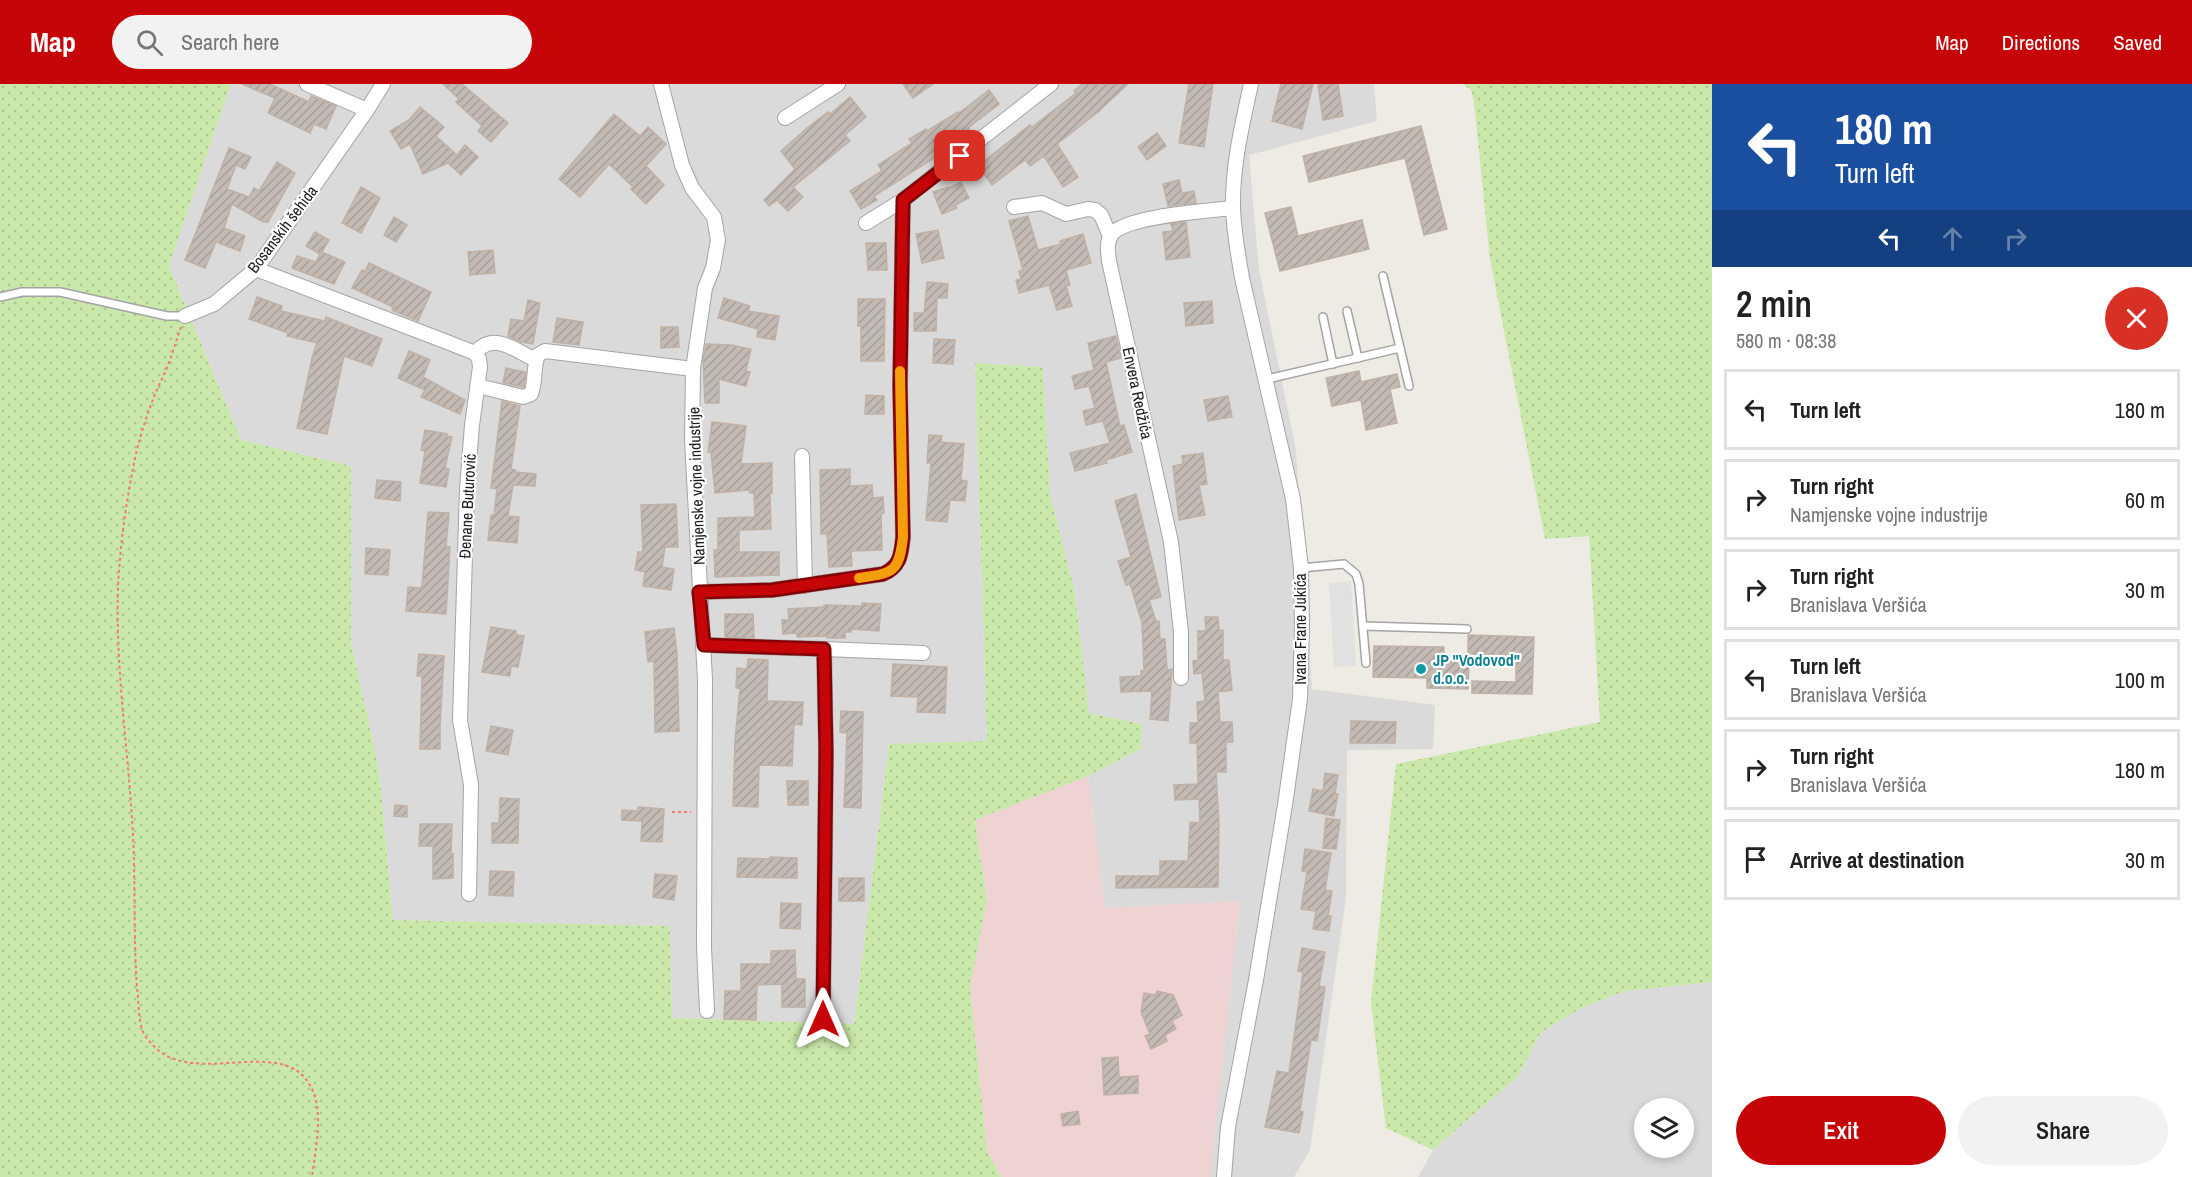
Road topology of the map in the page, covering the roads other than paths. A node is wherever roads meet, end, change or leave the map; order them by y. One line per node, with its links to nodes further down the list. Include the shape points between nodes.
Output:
1 (307, 84): 7 (street)
2 (383, 84): 7 (street, Bosanskih šehida)
3 (661, 84): 25 (street, Namjenske vojne industrije, via 682,165 717,228)
4 (838, 84): 8 (street)
5 (1051, 84): 9 (street)
6 (1251, 84): 11 (street, Ivana Frane Jukića, via 1240,131)
7 (368, 110): 14 (street, Bosanskih šehida)
8 (785, 118)
9 (903, 200): 12 (street); 31 (street, via 901,555 893,570 883,574)
10 (1014, 207): 13 (street, via 1042,203 1066,214 1095,210)
11 (1233, 208): 13 (street, via 1145,219 1117,229); 26 (street, Ivana Frane Jukića, via 1242,278)
12 (866, 223)
13 (1110, 236): 39 (street, Envera Redžića, via 1109,261 1171,542 1181,632)
14 (256, 269): 18 (street, Bosanskih šehida, via 214,304); 21 (street)
15 (1383, 276): 20 (lane)
16 (0, 297): 18 (lane, Bosanskih šehida, via 22,292 60,292 167,316)
17 (1347, 311): 22 (lane)
18 (185, 316)
19 (1323, 317): 24 (lane)
20 (1400, 348): 22 (lane); 28 (lane)
21 (475, 353): 23 (street, via 488,342 498,342); 27 (street, Đenane Buturović, via 480,366)
22 (1358, 358): 24 (lane)
23 (536, 360): 25 (street, via 545,351 554,351); 27 (street, via 531,394 524,397)
24 (1333, 364): 26 (lane)
25 (693, 369): 32 (street, Namjenske vojne industrije)
26 (1267, 379): 30 (street, Ivana Frane Jukića, via 1293,499)
27 (478, 386): 40 (street, Đenane Buturović, via 467,489 460,720 471,785)
28 (1409, 387)
29 (802, 456): 31 (street)
30 (1301, 568): 33 (lane, via 1344,564 1351,567 1359,584); 43 (street, Ivana Frane Jukića, via 1300,699 1258,968 1228,1127)
31 (805, 586): 32 (street)
32 (699, 592): 35 (street, Namjenske vojne industrije)
33 (1363, 626): 34 (lane); 38 (lane)
34 (1467, 629)
35 (704, 645): 36 (street); 41 (street, Namjenske vojne industrije)
36 (824, 649): 37 (street); 42 (street)
37 (923, 653)
38 (1366, 663)
39 (1181, 678)
40 (469, 894)
41 (706, 1011)
42 (823, 1019)
43 (1224, 1177)

